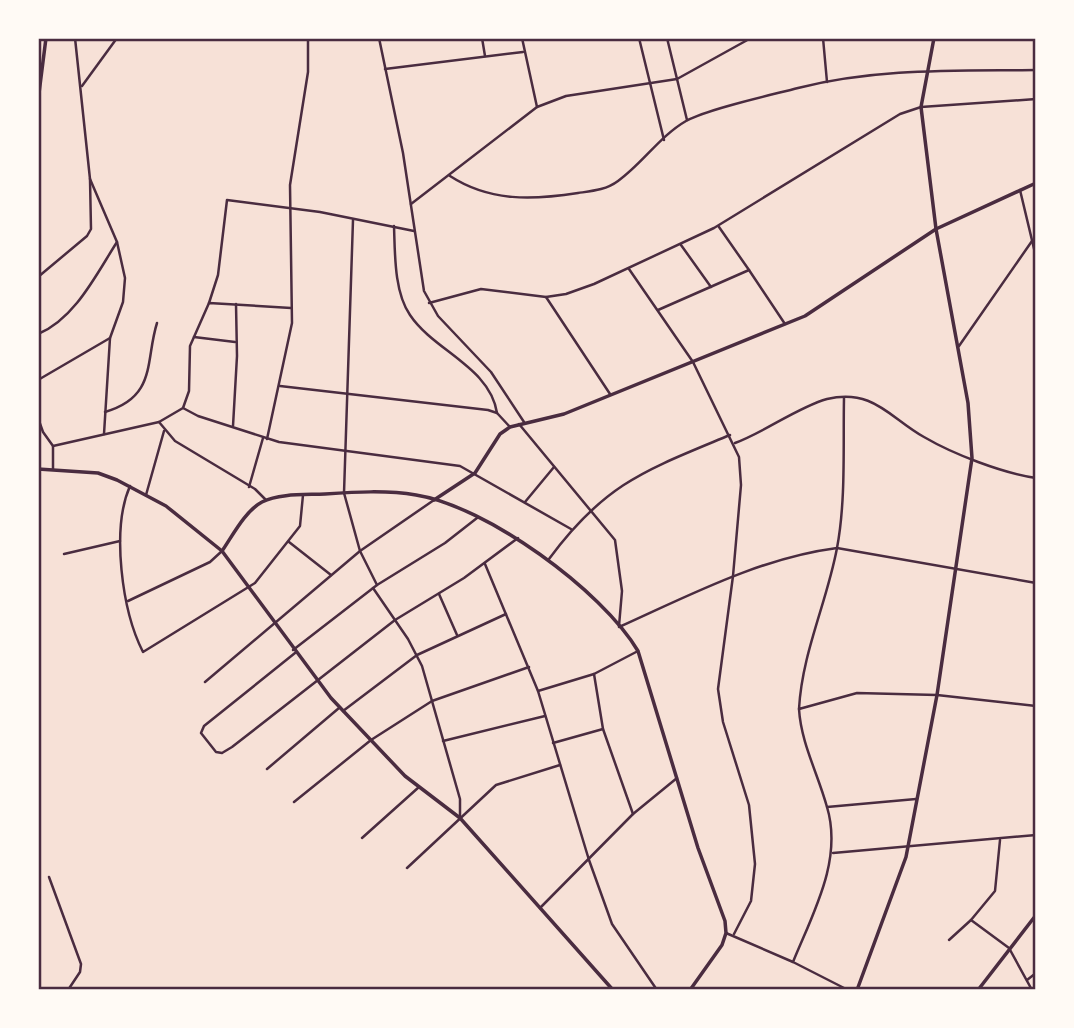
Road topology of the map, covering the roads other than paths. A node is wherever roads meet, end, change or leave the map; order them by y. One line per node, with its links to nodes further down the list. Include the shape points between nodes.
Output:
1 (46, 38): 23 (street)
2 (75, 38): 21 (street)
3 (117, 38): 21 (street)
4 (308, 38): 33 (street, via 308,72)
5 (379, 38): 15 (street)
6 (482, 38): 14 (street)
7 (522, 38): 13 (street)
8 (639, 38): 20 (street)
9 (667, 38): 18 (street)
10 (751, 38): 18 (street)
11 (823, 38): 19 (street)
12 (934, 38): 16 (street)
13 (523, 52): 14 (street); 24 (street)
14 (485, 57): 15 (street)
15 (384, 69): 32 (street)
16 (927, 69): 17 (street); 19 (street); 25 (street)
17 (1035, 70)
18 (677, 79): 20 (street); 26 (street)
19 (827, 82): 26 (street)
20 (650, 84): 24 (street, via 566,96); 27 (street)
21 (82, 86): 29 (street)
22 (1035, 99): 25 (street)
23 (38, 101)
24 (537, 107): 28 (street)
25 (921, 107): 36 (street, via 879,125); 37 (street)
26 (687, 120): 27 (street)
27 (664, 140): 28 (street, via 620,180 602,189 513,198 474,190)
28 (450, 176): 32 (street)
29 (90, 179): 40 (street); 45 (street, via 90,232)
30 (1035, 183): 31 (street)
31 (1020, 190): 37 (street); 39 (street)
32 (411, 204): 38 (street)
33 (289, 210): 34 (street); 48 (street, via 227,200 218,275); 51 (street)
34 (354, 220): 35 (street); 64 (street)
35 (394, 226): 38 (street); 68 (street, via 397,270 408,313 489,388)
36 (718, 226): 41 (street); 44 (street)
37 (936, 229): 54 (street, via 830,302); 59 (street)
38 (414, 231): 49 (street)
39 (1032, 241): 42 (street); 59 (street)
40 (117, 242): 55 (street, via 70,310); 57 (street, via 125,292)
41 (681, 245): 43 (street); 46 (street)
42 (1035, 257)
43 (629, 269): 47 (street, via 577,291); 52 (street)
44 (749, 270): 46 (street); 54 (street)
45 (38, 277)
46 (711, 287): 52 (street)
47 (546, 297): 49 (street, via 481,289); 63 (street)
48 (209, 303): 50 (street); 56 (street)
49 (429, 303): 71 (street, via 491,372)
50 (236, 304): 51 (street); 58 (street)
51 (292, 309): 62 (street)
52 (658, 310): 60 (street)
53 (157, 323): 67 (street, via 143,382 127,404)
54 (785, 324): 60 (street)
55 (38, 334)
56 (194, 337): 58 (street); 66 (street, via 190,391)
57 (110, 338): 61 (street); 67 (street)
58 (237, 342): 73 (street)
59 (957, 349): 82 (street)
60 (693, 362): 63 (street); 77 (street)
61 (38, 380)
62 (280, 386): 64 (street); 78 (street)
63 (610, 394): 71 (street, via 564,414)
64 (346, 396): 68 (street); 81 (street)
65 (845, 398): 79 (street, via 821,401); 82 (street, via 888,409 926,438); 102 (street)
66 (183, 408): 70 (street); 73 (street)
67 (105, 412): 76 (street)
68 (497, 413): 74 (street)
69 (38, 418): 80 (street)
70 (159, 422): 75 (street); 76 (street)
71 (524, 422): 72 (street)
72 (519, 424): 74 (street); 83 (street)
73 (233, 427): 78 (street)
74 (510, 427): 86 (street, via 500,434)
75 (164, 431): 89 (street); 91 (street)
76 (104, 433): 80 (street)
77 (730, 435): 79 (street); 96 (street, via 644,470)
78 (265, 438): 81 (street); 89 (street)
79 (735, 443): 110 (street, via 741,485)
80 (53, 446): 85 (street)
81 (345, 452): 86 (street, via 454,464); 90 (street)
82 (972, 458): 87 (street); 108 (street)
83 (554, 467): 95 (street); 96 (street)
84 (38, 469): 85 (street)
85 (53, 469): 88 (street, via 98,473)
86 (475, 472): 94 (street); 95 (street)
87 (1035, 478)
88 (130, 486): 91 (street); 100 (street, via 122,507)
89 (249, 487): 93 (street)
90 (344, 493): 92 (street); 94 (street, via 407,494); 104 (street)
91 (146, 495): 103 (street)
92 (303, 495): 93 (street); 101 (street, via 301,522)
93 (266, 500): 103 (street)
94 (434, 500): 97 (street); 104 (street)
95 (525, 503): 98 (street)
96 (590, 509): 98 (street); 119 (street, via 618,549)
97 (477, 518): 99 (street); 112 (street)
98 (571, 529): 106 (street)
99 (518, 538): 106 (street); 107 (street)
100 (120, 541): 105 (street); 115 (street)
101 (289, 542): 109 (street); 113 (street)
102 (837, 548): 108 (street); 110 (street, via 805,552); 133 (street, via 805,660)
103 (222, 551): 113 (street); 115 (street, via 210,562)
104 (360, 551): 109 (street); 112 (street)
105 (64, 554)
106 (550, 559): 119 (street)
107 (485, 564): 114 (street); 116 (street)
108 (956, 568): 111 (street); 129 (street)
109 (331, 575): 118 (street)
110 (733, 576): 119 (street); 160 (street, via 718,697 749,805 755,864 751,901)
111 (1035, 583)
112 (375, 586): 117 (street); 122 (street)
113 (251, 587): 115 (street, via 143,652); 118 (street)
114 (439, 594): 117 (street); 120 (street)
115 (128, 601)
116 (506, 614): 120 (street); 124 (street)
117 (395, 620): 123 (street); 127 (street)
118 (275, 625): 122 (street); 126 (street)
119 (619, 627): 121 (street)
120 (457, 635): 123 (street)
121 (638, 651): 125 (street); 141 (street)
122 (294, 652): 127 (street); 127 (street, via 201,733 213,749 225,752)
123 (417, 654): 130 (street); 132 (street)
124 (529, 667): 128 (street); 130 (street)
125 (594, 674): 128 (street); 135 (street)
126 (205, 682)
127 (317, 683): 132 (street)
128 (538, 691): 134 (street)
129 (937, 695): 131 (street); 133 (street, via 857,693); 143 (street)
130 (432, 701): 136 (street); 137 (street)
131 (1035, 706)
132 (341, 709): 136 (street); 140 (street)
133 (799, 709): 145 (street, via 803,737)
134 (545, 716): 137 (street); 138 (street)
135 (603, 729): 138 (street); 146 (street)
136 (371, 740): 142 (street); 144 (street)
137 (443, 741): 147 (street, via 460,799)
138 (554, 743): 139 (street)
139 (560, 765): 147 (street, via 501,782); 153 (street)
140 (267, 769)
141 (677, 777): 146 (street); 159 (street)
142 (419, 787): 147 (street); 149 (street)
143 (916, 799): 145 (street); 151 (street)
144 (294, 802)
145 (827, 807): 152 (street)
146 (633, 814): 153 (street)
147 (460, 818): 154 (street); 156 (street)
148 (1035, 835): 150 (street)
149 (362, 838)
150 (1000, 840): 151 (street); 158 (street, via 995,891)
151 (908, 845): 152 (street); 171 (street)
152 (833, 853): 163 (street)
153 (589, 860): 156 (street); 168 (street, via 612,924)
154 (407, 868)
155 (49, 877): 167 (street, via 81,964)
156 (540, 908): 166 (street)
157 (1035, 915): 162 (street)
158 (971, 920): 161 (street); 162 (street)
159 (726, 933): 160 (street); 169 (street, via 717,954)
160 (734, 934): 163 (street)
161 (949, 940)
162 (1009, 948): 165 (street); 172 (street)
163 (793, 962): 170 (street)
164 (1035, 973): 165 (street)
165 (1027, 980): 173 (street)
166 (610, 988)
167 (68, 989)
168 (657, 989)
169 (690, 989)
170 (848, 989)
171 (858, 989)
172 (978, 989)
173 (1032, 989)

